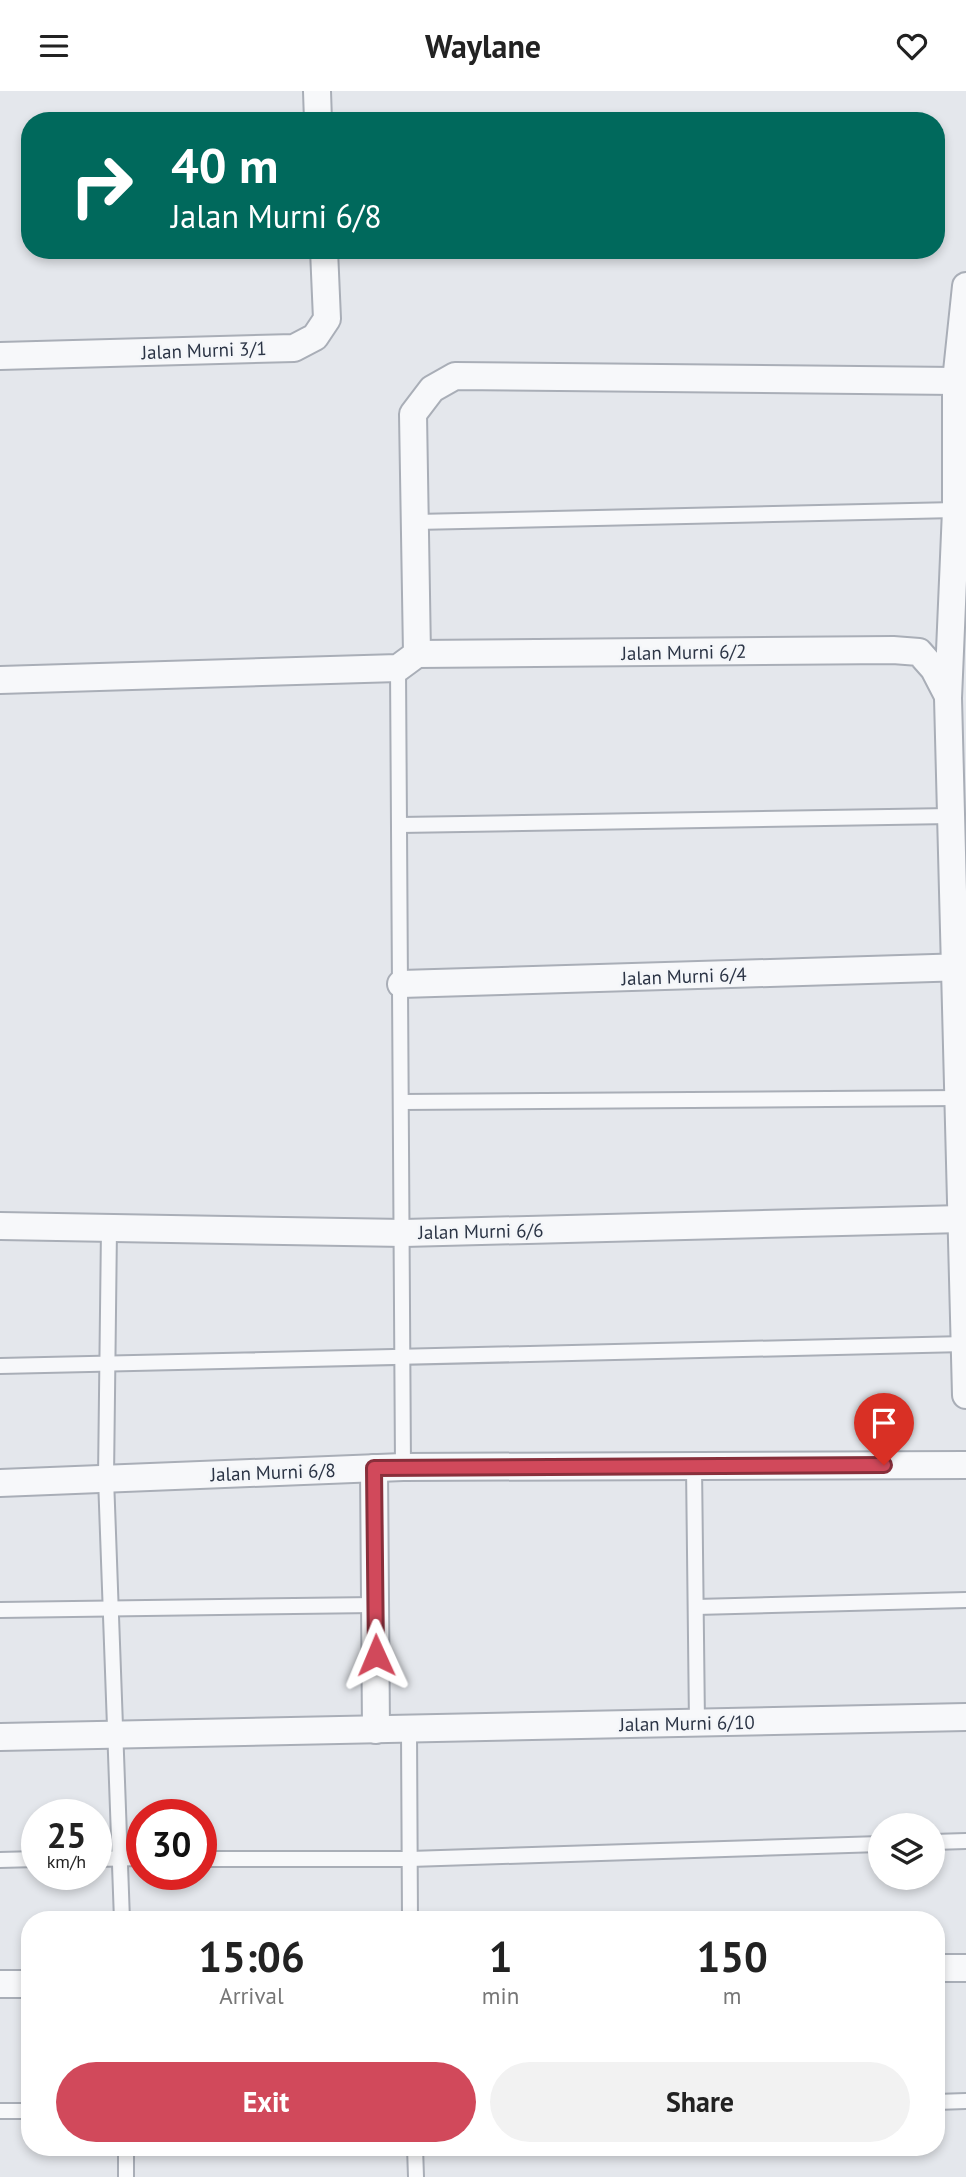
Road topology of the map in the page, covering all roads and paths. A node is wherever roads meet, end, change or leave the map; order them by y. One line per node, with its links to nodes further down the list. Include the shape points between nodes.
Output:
1 (317, 91): 2 (street)
2 (318, 112)
3 (324, 259): 5 (street, Jalan Murni 3/1, via 327,319 315,337 294,348)
4 (966, 286): 6 (street)
5 (0, 356)
6 (956, 381): 7 (street); 8 (street, via 455,376 432,389 413,414)
7 (957, 510): 8 (lane); 11 (street)
8 (415, 522): 9 (street)
9 (408, 661): 10 (street); 11 (street, Jalan Murni 6/2, via 919,652 934,669); 13 (lane)
10 (0, 680)
11 (948, 698): 12 (street)
12 (951, 816): 13 (lane); 14 (street)
13 (400, 825): 15 (lane)
14 (960, 967): 15 (street, Jalan Murni 6/4); 16 (street)
15 (401, 984): 17 (lane)
16 (959, 1098): 17 (lane); 18 (street)
17 (402, 1102): 21 (lane)
18 (962, 1219): 21 (street, Jalan Murni 6/6); 22 (street)
19 (0, 1226): 20 (street, Jalan Murni 6/6)
20 (109, 1228): 21 (street, Jalan Murni 6/6); 24 (lane)
21 (404, 1233): 23 (lane)
22 (965, 1344): 23 (lane); 26 (street)
23 (403, 1355): 24 (lane); 29 (lane)
24 (107, 1365): 25 (lane); 31 (lane)
25 (0, 1366)
26 (966, 1395)
27 (966, 1465): 28 (street, Jalan Murni 6/8)
28 (694, 1466): 29 (street, Jalan Murni 6/8); 36 (lane)
29 (403, 1467): 30 (street, Jalan Murni 6/8)
30 (374, 1468): 31 (street, Jalan Murni 6/8); 34 (street)
31 (106, 1478): 32 (street, Jalan Murni 6/8); 35 (lane)
32 (0, 1483)
33 (966, 1600): 36 (lane)
34 (375, 1605): 35 (lane); 40 (street)
35 (111, 1608): 37 (lane); 42 (lane)
36 (696, 1608): 39 (lane)
37 (0, 1610)
38 (966, 1717): 39 (street, Jalan Murni 6/10)
39 (697, 1723): 41 (street, Jalan Murni 6/10)
40 (376, 1730): 41 (street, Jalan Murni 6/10); 42 (street, Jalan Murni 6/10)
41 (409, 1730): 52 (lane)
42 (116, 1735): 43 (street, Jalan Murni 6/10); 49 (lane)
43 (0, 1737)
44 (966, 1842): 45 (lane)
45 (945, 1843)
46 (868, 1844): 52 (lane)
47 (21, 1859): 53 (lane)
48 (112, 1859): 49 (lane)
49 (120, 1859): 50 (lane); 54 (lane)
50 (126, 1859)
51 (217, 1859): 52 (lane)
52 (410, 1859): 55 (lane)
53 (0, 1860)
54 (122, 1911)
55 (411, 1911)
56 (945, 1968): 57 (street)
57 (966, 1968)
58 (0, 1984): 59 (street)
59 (21, 1984)
60 (966, 2101): 61 (lane)
61 (945, 2102)
62 (0, 2111): 63 (lane)
63 (21, 2111)
64 (125, 2156): 66 (lane)
65 (415, 2156): 67 (lane)
66 (126, 2177)
67 (416, 2177)

